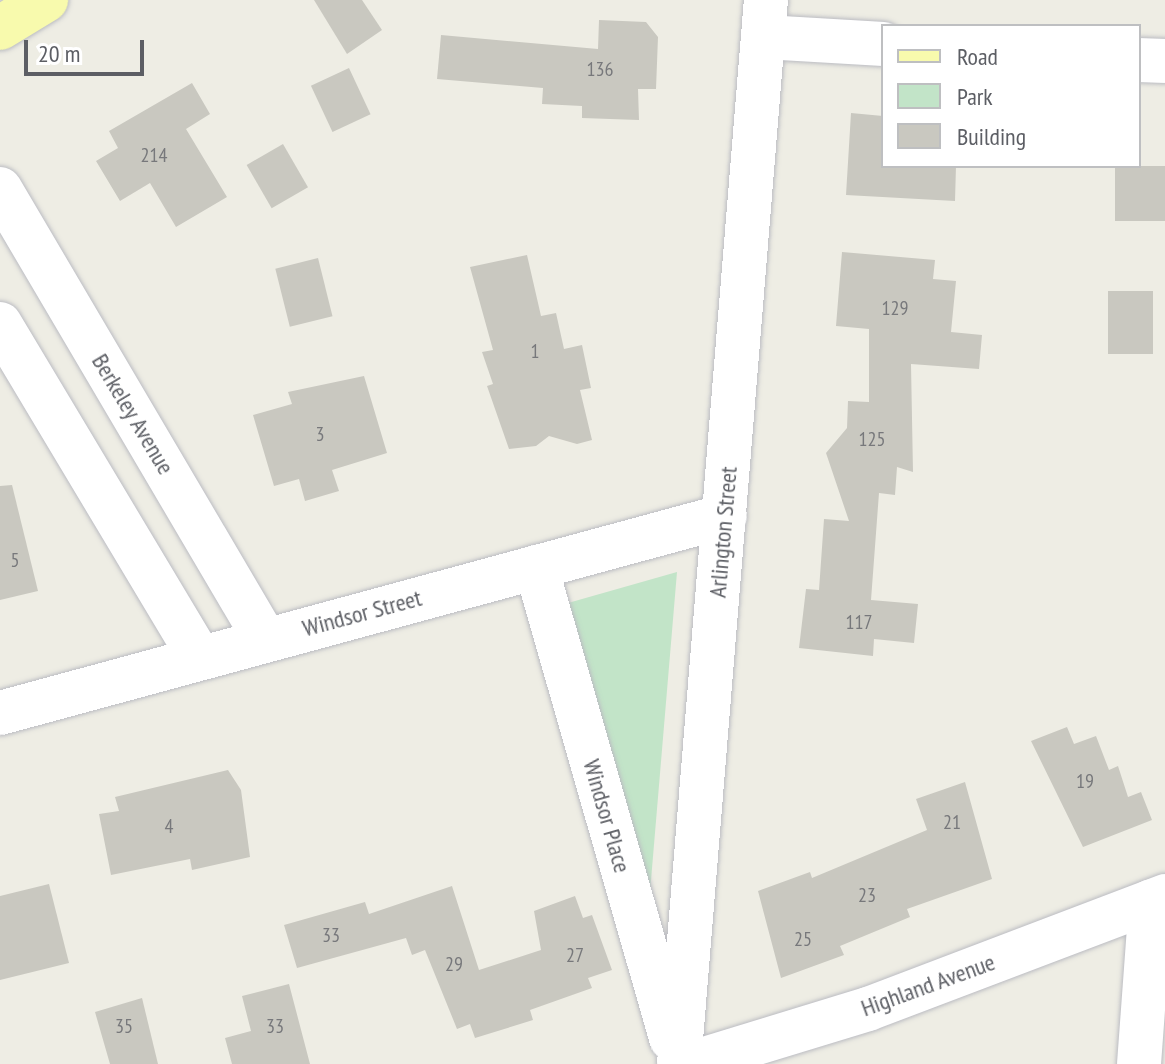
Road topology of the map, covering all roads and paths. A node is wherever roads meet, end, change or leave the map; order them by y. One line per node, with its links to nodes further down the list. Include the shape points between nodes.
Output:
1 (46, 0): 3 (main road)
2 (766, 19): 4 (street); 9 (street, Arlington Street)
3 (0, 28)
4 (881, 44)
5 (1141, 60): 6 (street)
6 (1165, 61)
7 (0, 189): 11 (street, Berkeley Avenue)
8 (0, 324): 12 (street)
9 (725, 516): 10 (street, Windsor Street); 15 (street, Arlington Street)
10 (536, 567): 11 (street, Windsor Street); 15 (street, Windsor Place)
11 (265, 639): 12 (street, Windsor Street)
12 (199, 656): 13 (street, Windsor Street)
13 (0, 713)
14 (1158, 898): 16 (street, Highland Avenue, via 868,1009); 17 (street)
15 (679, 1064)
16 (688, 1064)
17 (1139, 1064)

